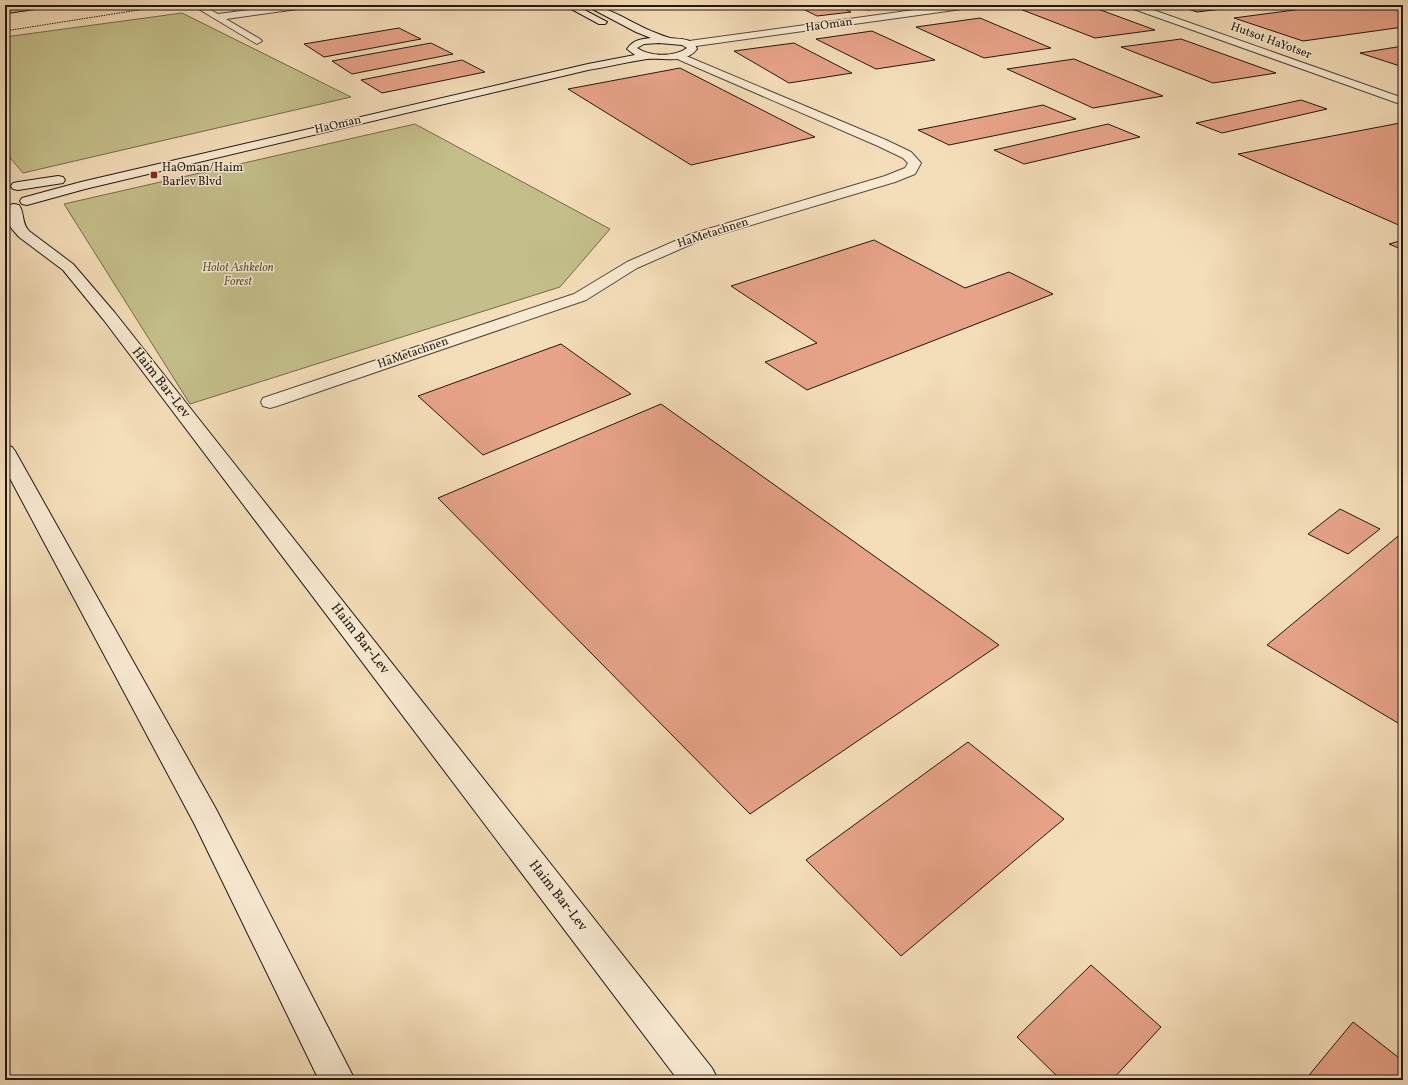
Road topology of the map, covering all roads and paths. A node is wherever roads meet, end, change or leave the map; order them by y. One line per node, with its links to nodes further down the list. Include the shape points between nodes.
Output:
1 (170, 5): 9 (path)
2 (196, 5): 8 (street)
3 (305, 5): 8 (street)
4 (568, 5): 10 (street)
5 (589, 5): 11 (street, via 639,30)
6 (969, 5): 14 (street, HaOman)
7 (1131, 5): 17 (street, Hutsot HaYotser)
8 (218, 17): 12 (street)
9 (5, 31)
10 (621, 32)
11 (667, 40): 13 (street, HaOman); 14 (street, HaOman)
12 (257, 41)
13 (635, 44): 15 (street, via 637,54); 18 (street, HaOman, via 73,177)
14 (689, 44): 16 (street, via 692,47 690,52)
15 (649, 56): 16 (street); 18 (street, HaOman, via 588,67 89,184)
16 (679, 56): 19 (street, HaMetachnen, via 907,155 915,163 910,171 890,179 696,237 632,265 580,298)
17 (1403, 102)
18 (11, 194): 22 (street, Haim Bar-Lev, via 17,226 68,267 109,316)
19 (270, 402)
20 (5, 451): 21 (street, via 206,818)
21 (337, 1080)
22 (700, 1080)

